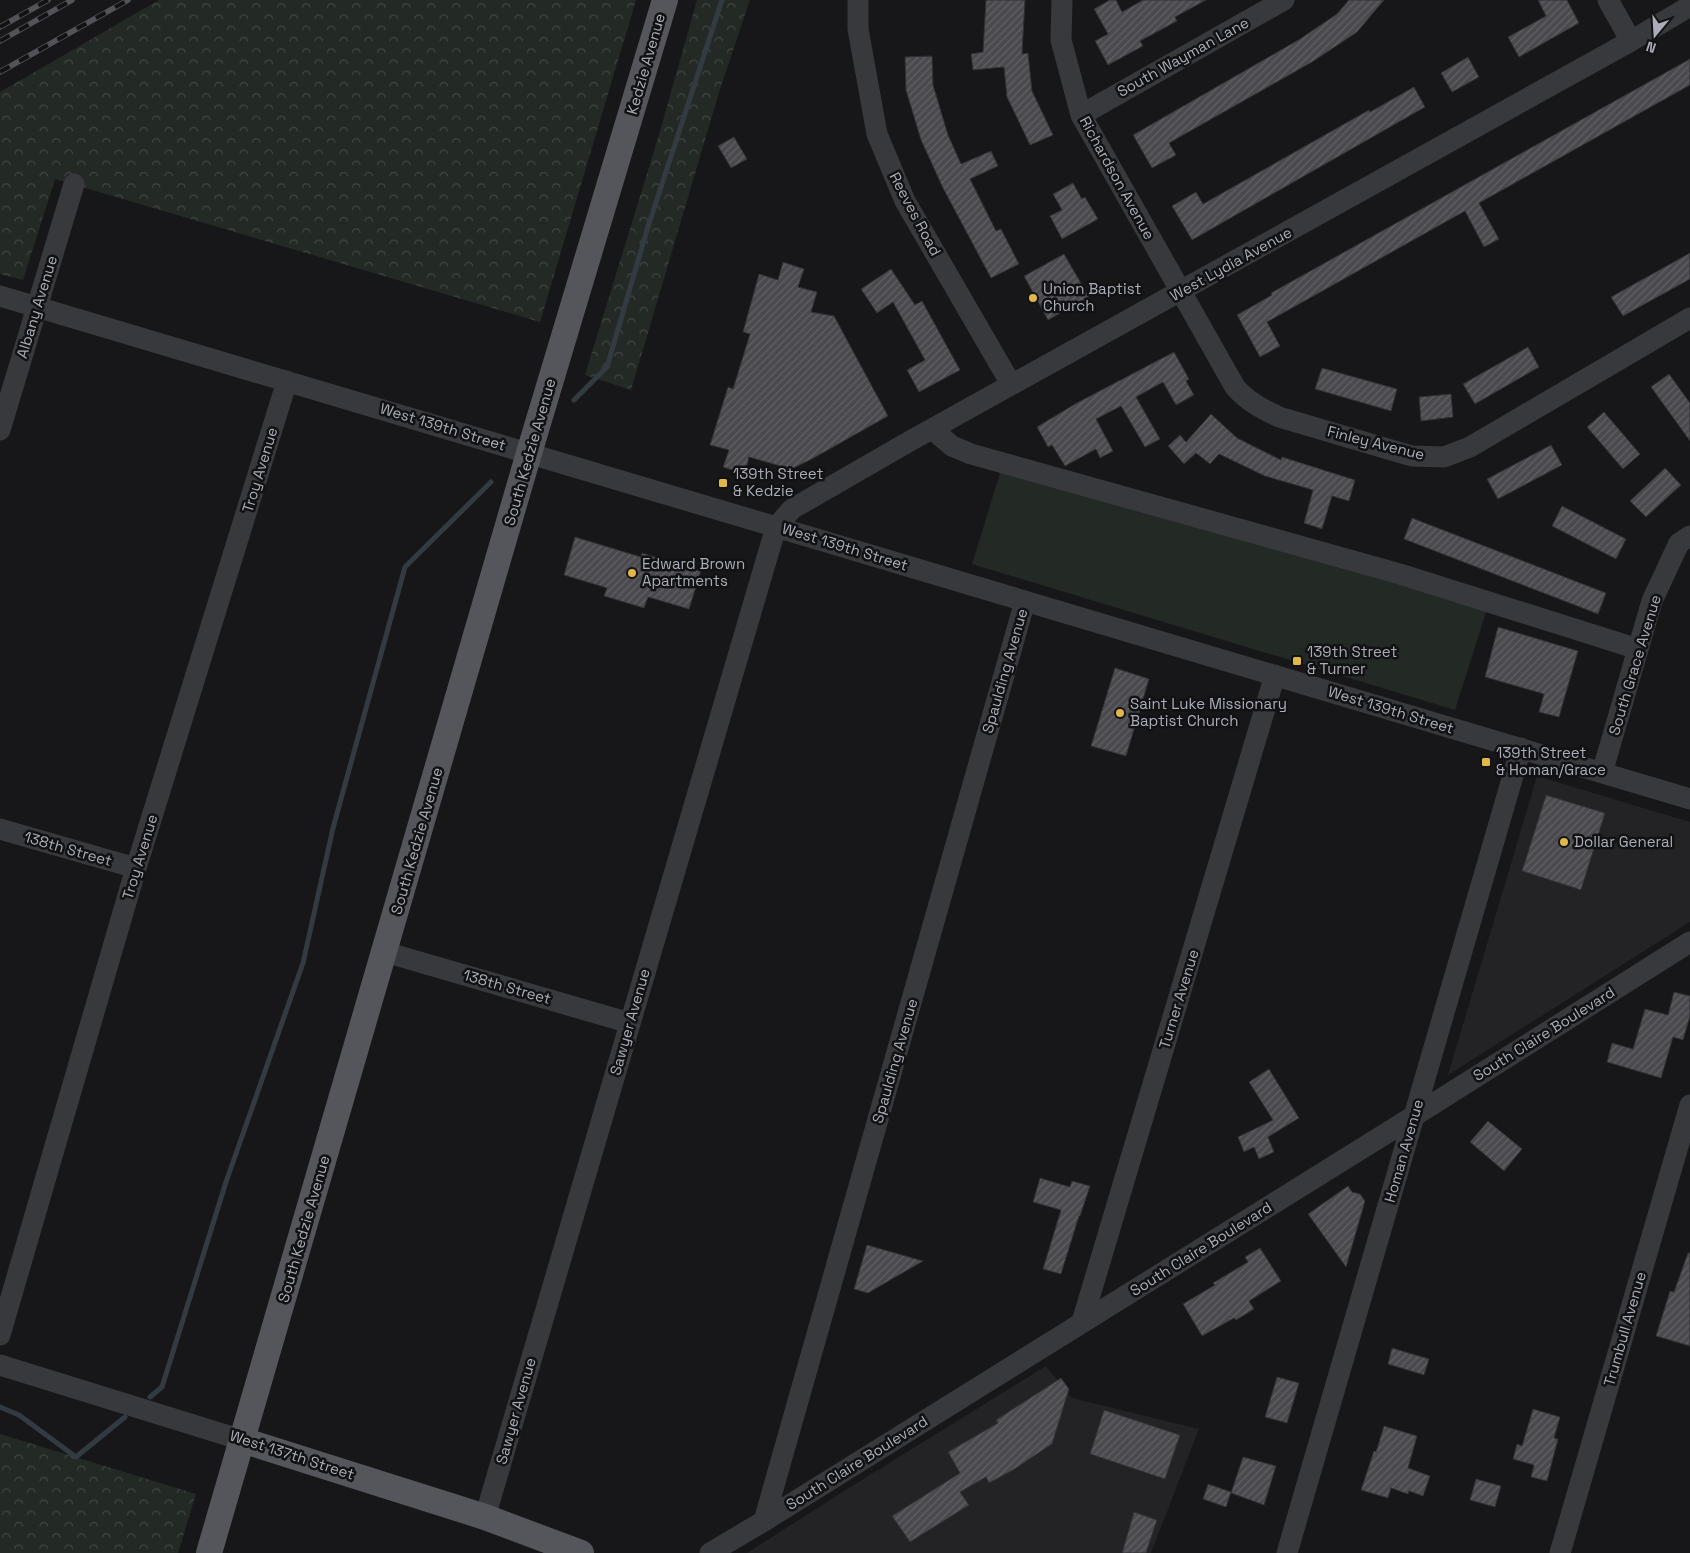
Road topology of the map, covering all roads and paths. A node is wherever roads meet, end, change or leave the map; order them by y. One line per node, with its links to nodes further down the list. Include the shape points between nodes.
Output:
1 (665, 0): 9 (main road, Kedzie Avenue)
2 (858, 0): 16 (street, Reeves Road, via 858,29 877,134 905,201)
3 (1062, 0): 8 (street, Richardson Avenue, via 1061,40)
4 (1284, 0): 8 (street, South Wayman Lane)
5 (1608, 0): 7 (street)
6 (1690, 6): 7 (street, West Lydia Avenue)
7 (1631, 41): 11 (street, West Lydia Avenue)
8 (1081, 114): 11 (street, Richardson Avenue)
9 (627, 129): 19 (main road, South Kedzie Avenue)
10 (74, 184): 13 (street, Albany Avenue)
11 (1180, 292): 14 (street, Finley Avenue, via 1235,387 1253,404 1279,417 1412,456 1430,457 1444,457 1470,447); 16 (street, West Lydia Avenue)
12 (0, 296): 13 (street, West 139th Street)
13 (37, 307): 15 (street, West 139th Street); 18 (street, Albany Avenue)
14 (1690, 318)
15 (287, 381): 19 (street, West 139th Street); 29 (street, Troy Avenue)
16 (1011, 384): 17 (street, West Lydia Avenue)
17 (932, 429): 20 (street, West Lydia Avenue, via 792,509); 23 (street, via 952,446 971,454 1400,574)
18 (0, 430)
19 (529, 453): 20 (street, West 139th Street); 31 (main road, South Kedzie Avenue)
20 (776, 527): 22 (street, West 139th Street); 32 (street, Sawyer Avenue)
21 (1690, 536): 23 (street, South Grace Avenue, via 1679,543 1652,601)
22 (1025, 601): 24 (street, West 139th Street); 40 (street, Spaulding Avenue)
23 (1638, 649): 26 (street, South Grace Avenue)
24 (1276, 675): 25 (street, West 139th Street); 35 (street, Turner Avenue)
25 (1521, 748): 26 (street, West 139th Street); 34 (street, Homan Avenue)
26 (1602, 773): 27 (street, West 139th Street)
27 (1690, 799)
28 (0, 829): 29 (street, 138th Street)
29 (136, 868): 36 (street, Troy Avenue)
30 (1690, 942): 34 (street, South Claire Boulevard)
31 (385, 952): 32 (street, 138th Street); 38 (main road, South Kedzie Avenue)
32 (630, 1023): 39 (street, Sawyer Avenue)
33 (1690, 1104): 45 (street, Trumbull Avenue)
34 (1414, 1116): 35 (street, South Claire Boulevard); 44 (street, Homan Avenue)
35 (1082, 1322): 40 (street, South Claire Boulevard)
36 (0, 1335)
37 (0, 1365): 38 (street, West 137th Street)
38 (242, 1440): 39 (main road, West 137th Street); 41 (main road, South Kedzie Avenue)
39 (485, 1517): 42 (main road, West 137th Street)
40 (764, 1521): 43 (street, South Claire Boulevard)
41 (209, 1553)
42 (581, 1553)
43 (710, 1553)
44 (1287, 1553)
45 (1560, 1553)

